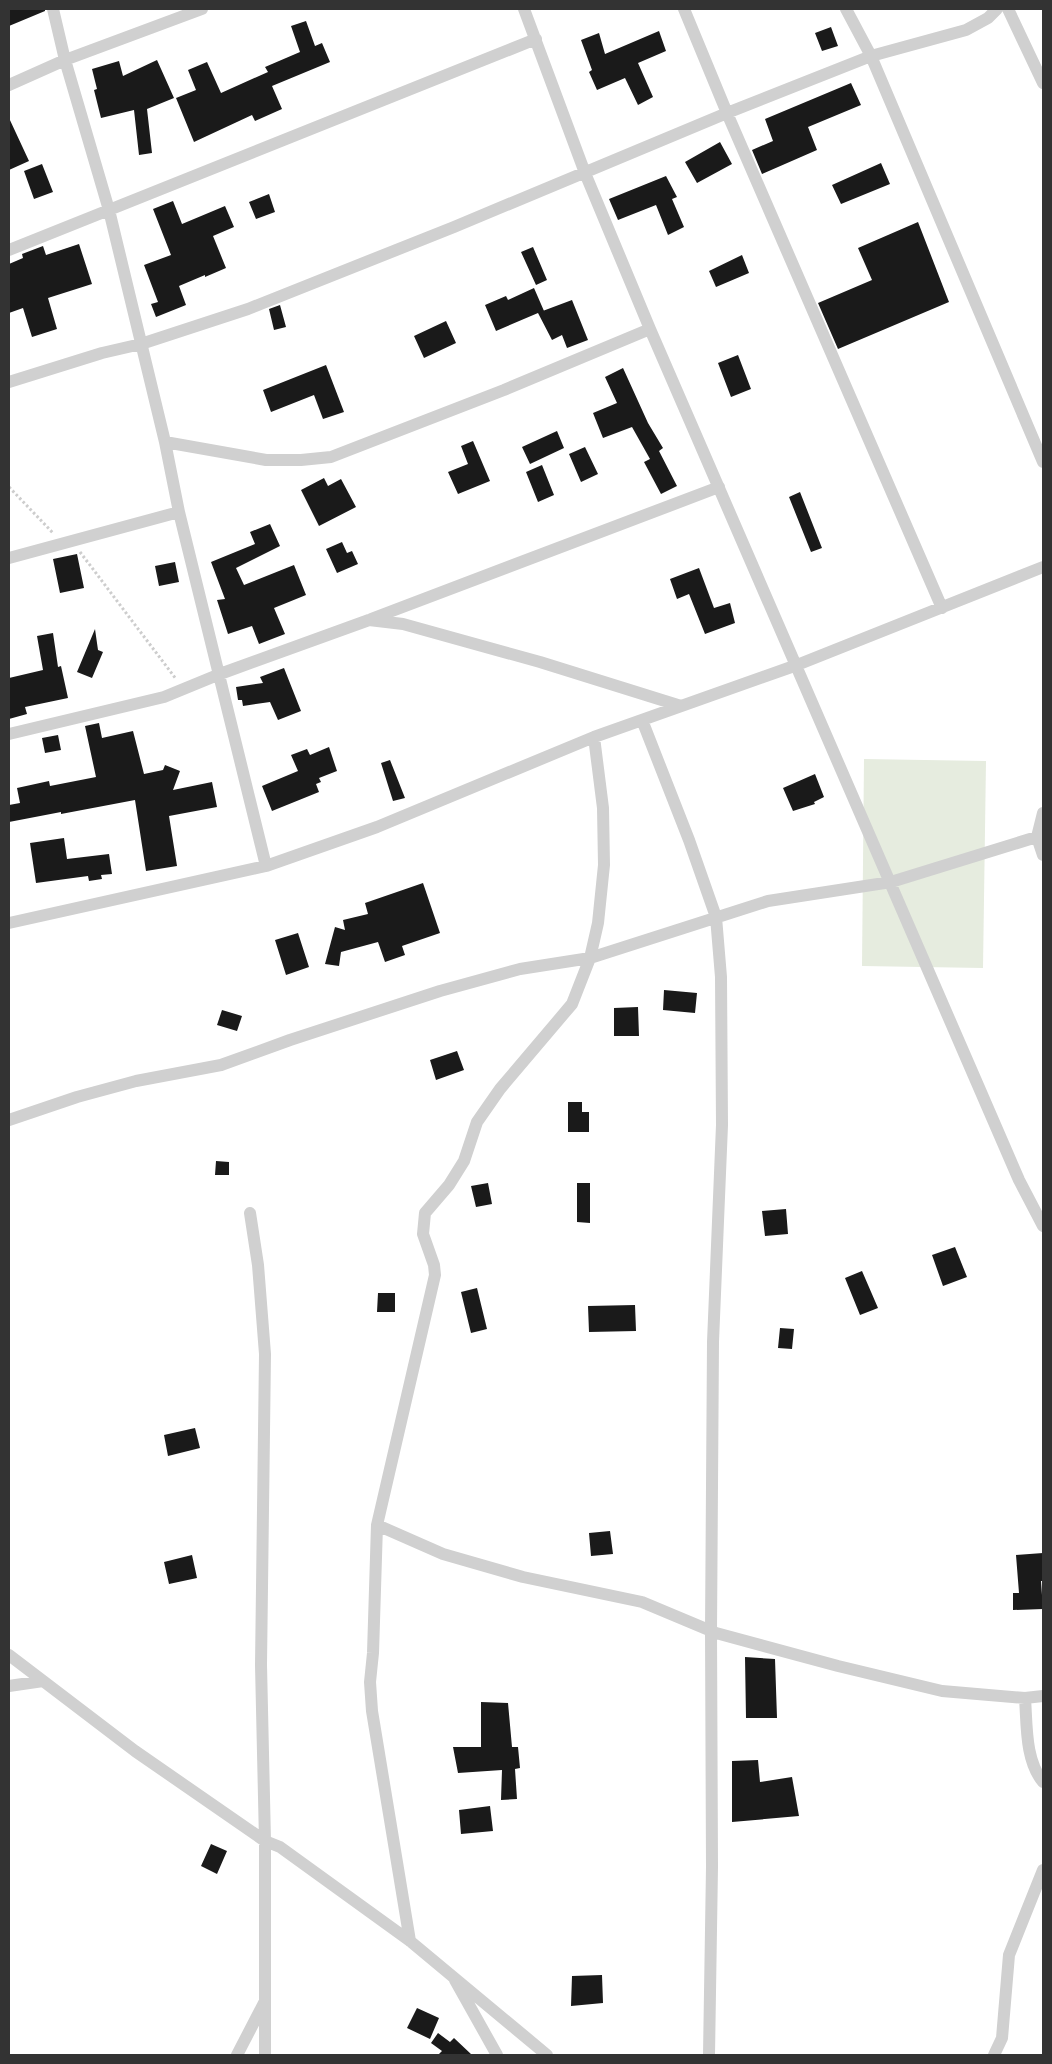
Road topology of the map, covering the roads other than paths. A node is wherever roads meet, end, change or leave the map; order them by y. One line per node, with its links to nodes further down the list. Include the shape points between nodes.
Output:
1 (53, 9): 10 (street)
2 (202, 9): 10 (street)
3 (524, 9): 8 (street)
4 (684, 9): 14 (street)
5 (846, 9): 9 (street)
6 (998, 9): 9 (street, via 966,30)
7 (1008, 9): 11 (street)
8 (536, 39): 15 (street); 16 (street)
9 (871, 56): 14 (street); 22 (street)
10 (65, 60): 13 (street); 16 (street)
11 (1039, 60): 12 (street)
12 (1043, 83)
13 (9, 85)
14 (727, 113): 15 (street); 27 (street)
15 (585, 173): 18 (street); 19 (street, via 257,305)
16 (109, 210): 17 (street); 19 (street)
17 (9, 250)
18 (650, 329): 21 (street, via 331,457 266,460); 23 (street)
19 (141, 344): 20 (street); 21 (street)
20 (9, 382)
21 (165, 442): 24 (street)
22 (1043, 462)
23 (720, 488): 28 (street); 29 (street)
24 (179, 512): 25 (street); 30 (street)
25 (9, 558)
26 (1043, 567): 27 (street)
27 (942, 608): 29 (street)
28 (369, 620): 30 (street); 31 (street, via 403,624)
29 (798, 665): 31 (street); 39 (street)
30 (220, 674): 33 (street, via 164,697); 38 (street)
31 (681, 706): 32 (street)
32 (642, 720): 34 (street); 40 (street)
33 (9, 734)
34 (594, 737): 38 (street, via 377,827); 42 (street, via 603,808 604,865 598,924)
35 (1043, 813): 36 (street)
36 (1040, 836): 37 (street); 39 (street)
37 (1043, 855)
38 (266, 866): 41 (street)
39 (891, 882): 40 (street, via 768,900); 45 (street, via 1019,1180)
40 (716, 917): 42 (street); 47 (street, via 721,977 722,1125 713,1342)
41 (9, 923)
42 (590, 958): 43 (street, via 520,969 440,991 222,1065 136,1081); 46 (street, via 572,1004 500,1089 477,1122 464,1161 425,1213 423,1234 435,1275)
43 (9, 1120)
44 (250, 1213): 54 (street, via 265,1354 261,1665)
45 (1043, 1226)
46 (377, 1524): 47 (street, via 443,1554 523,1577 642,1602); 56 (street, via 370,1682 372,1711)
47 (711, 1631): 52 (street, via 942,1691); 63 (street)
48 (9, 1655): 49 (street)
49 (42, 1681): 50 (street); 54 (street, via 142,1756)
50 (9, 1686)
51 (1043, 1696): 52 (street)
52 (1025, 1698): 53 (street, via 1030,1753 1036,1773)
53 (1043, 1782)
54 (265, 1841): 56 (street, via 280,1847); 58 (street)
55 (1043, 1870): 64 (street, via 1009,1955 1002,2038)
56 (410, 1941): 57 (street)
57 (451, 1973): 61 (street); 62 (street)
58 (266, 1999): 59 (street); 60 (street)
59 (237, 2055)
60 (266, 2055)
61 (497, 2055)
62 (547, 2055)
63 (709, 2055)
64 (994, 2055)

